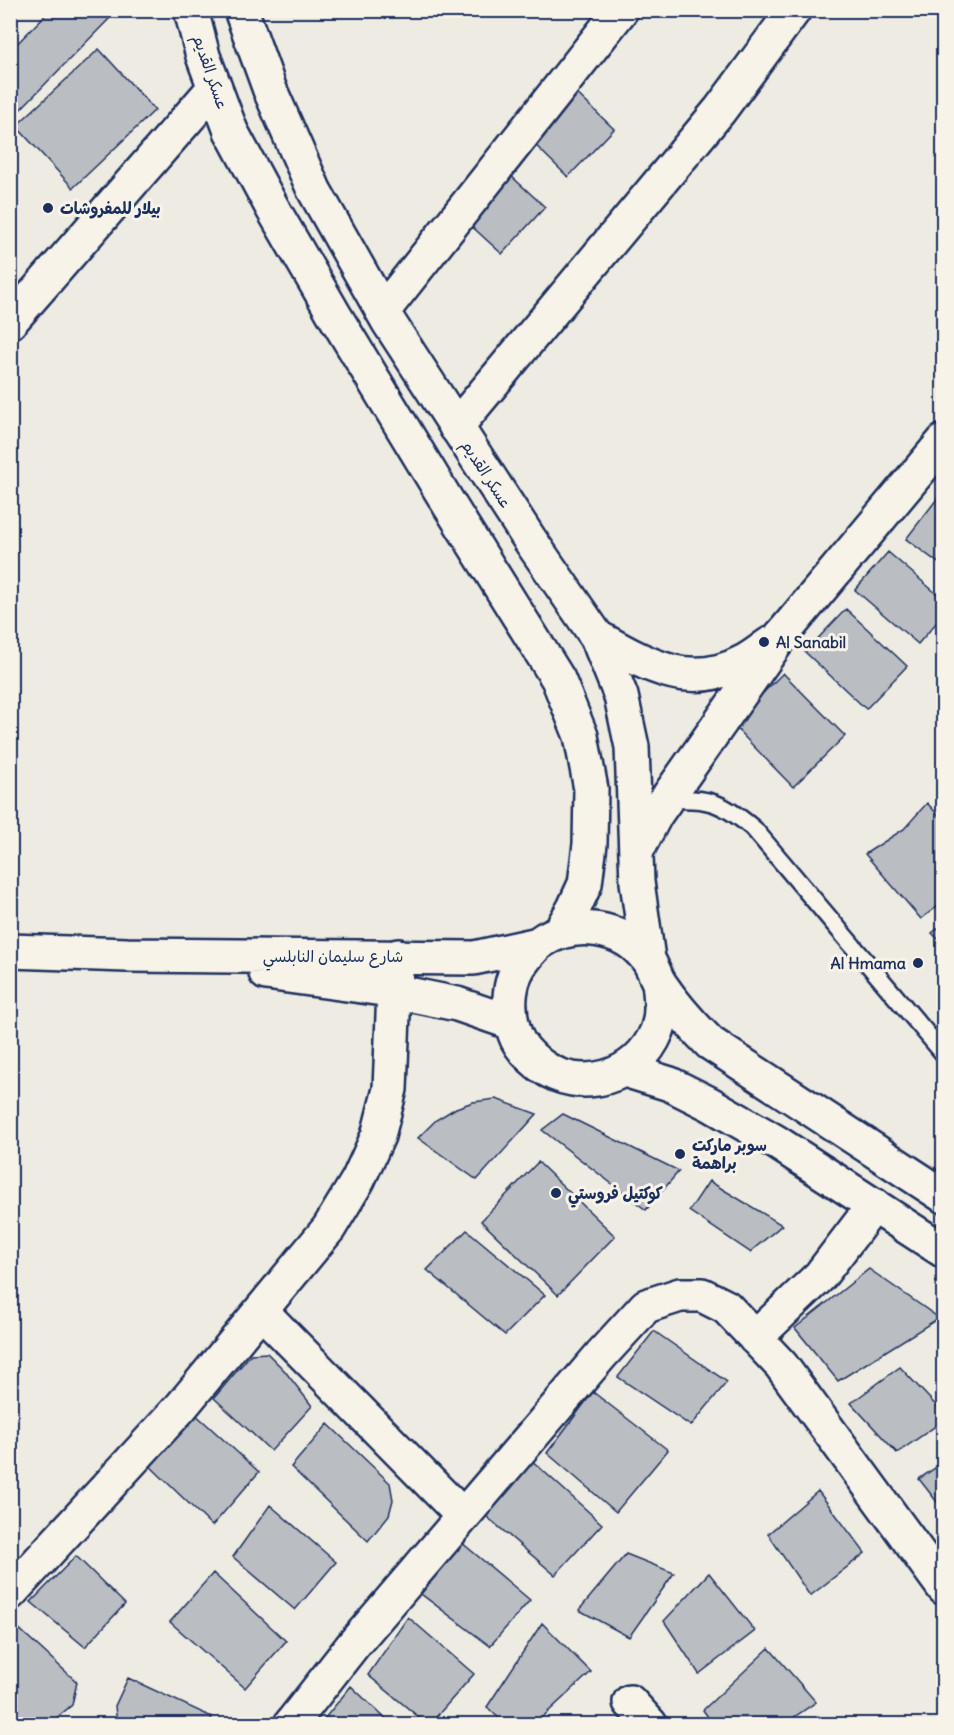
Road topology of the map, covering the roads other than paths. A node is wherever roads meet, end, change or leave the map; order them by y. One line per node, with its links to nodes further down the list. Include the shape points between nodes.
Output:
1 (191, 10): 5 (street, عسكر القديم)
2 (621, 10): 6 (street)
3 (794, 10): 8 (street, via 720,110)
4 (245, 11): 6 (street, عسكر القديم, via 270,90 314,190)
5 (215, 87): 7 (street); 14 (street, عسكر القديم, via 231,131 273,209 558,679 581,736 591,789 585,884 574,908)
6 (383, 312): 8 (street, عسكر القديم)
7 (10, 322)
8 (456, 427): 11 (street, عسكر القديم)
9 (944, 441): 10 (street)
10 (781, 636): 11 (street, via 744,662 719,672 694,675 668,672 644,663); 12 (street)
11 (597, 637): 13 (street, عسكر القديم, via 621,696 632,747)
12 (665, 801): 13 (street); 21 (lane, via 688,798 715,802 731,809 754,829)
13 (636, 851): 18 (street, عسكر القديم, via 637,882)
14 (549, 938): 17 (street, شارع سليمان النابلسي, via 474,958); 18 (street, via 584,927 608,931 630,942); 20 (street, via 521,962 511,985)
15 (10, 951): 16 (street, شارع سليمان النابلسي)
16 (128, 955): 17 (street, شارع سليمان النابلسي); 19 (street, شارع سليمان النابلسي)
17 (398, 956): 19 (street)
18 (653, 971): 22 (street, via 662,1006 657,1031 644,1053); 23 (street, via 684,1017 710,1043)
19 (394, 991): 20 (street, شارع سليمان النابلسي, via 457,1004); 26 (street, via 390,1089 378,1136 358,1180 329,1228)
20 (512, 1023): 22 (street, via 515,1036 530,1057 550,1072 575,1081 600,1079)
21 (944, 1054)
22 (625, 1070): 24 (street, via 670,1084 710,1104)
23 (944, 1196)
24 (874, 1205): 25 (street); 27 (street, via 820,1276)
25 (944, 1251)
26 (261, 1311): 28 (street); 30 (street, via 181,1407)
27 (755, 1338): 28 (street, via 726,1307 702,1295 680,1294 646,1306); 29 (street, via 781,1365)
28 (463, 1516): 31 (street, via 352,1645)
29 (944, 1588)
30 (10, 1593)
31 (291, 1725)

